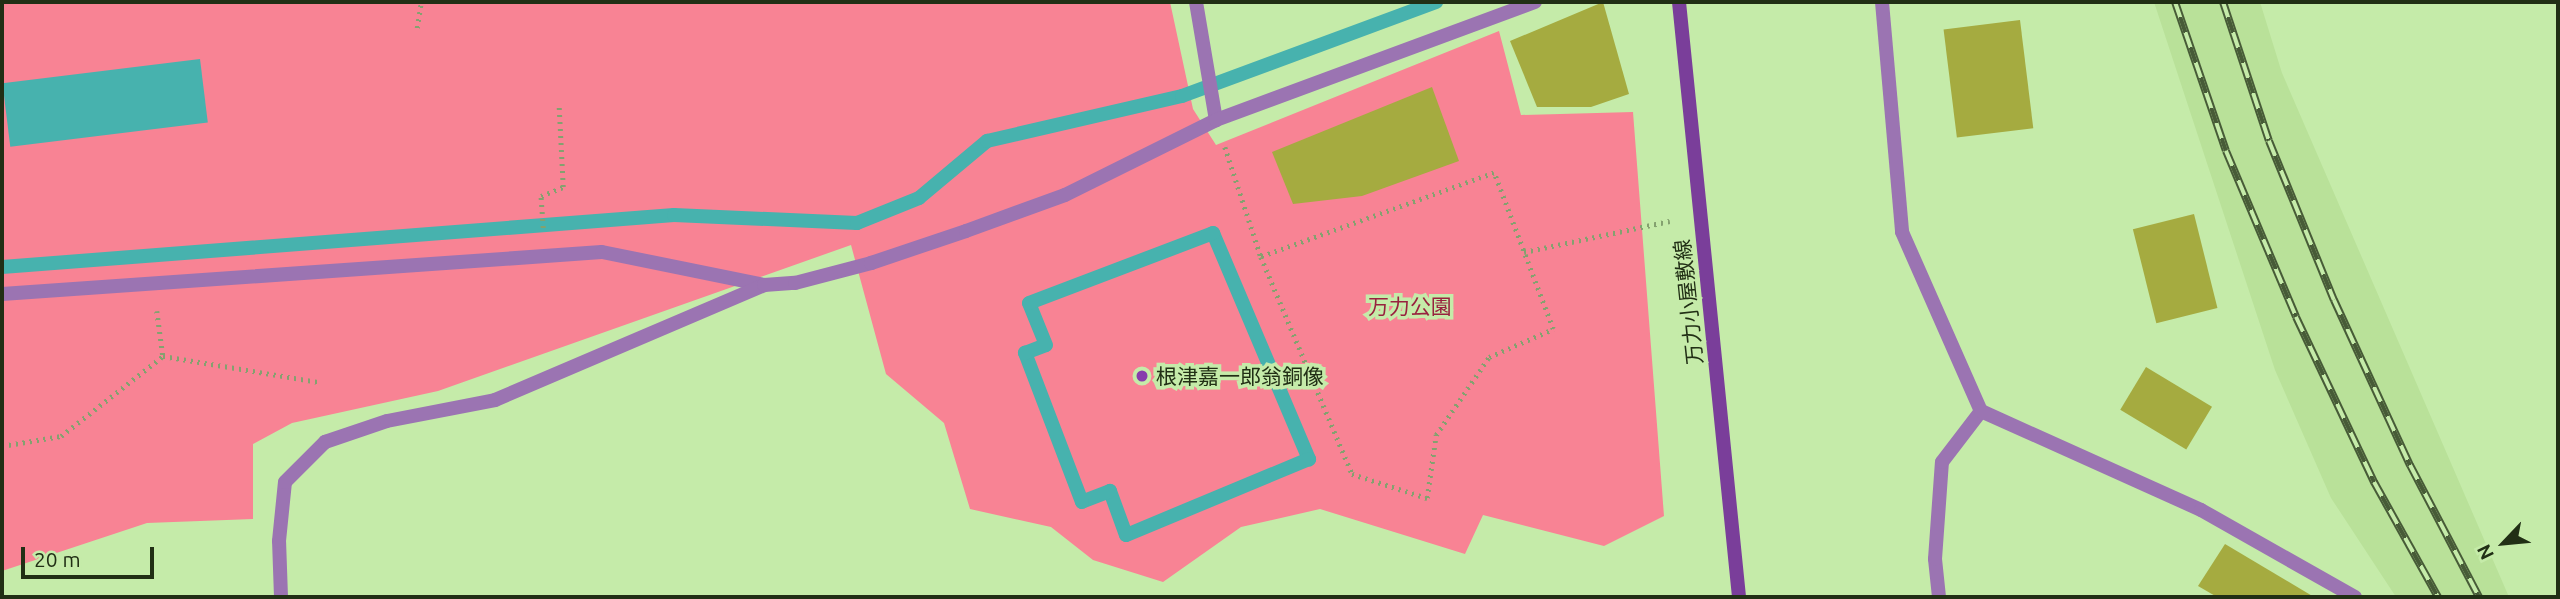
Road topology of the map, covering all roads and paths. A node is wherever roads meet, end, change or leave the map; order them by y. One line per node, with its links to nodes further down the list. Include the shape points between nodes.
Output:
1 (421, 2): 6 (path)
2 (1196, 2): 8 (street)
3 (1535, 2): 8 (street)
4 (1679, 2): 10 (main road, 万力小屋敷線)
5 (1882, 2): 18 (street, via 1902,232)
6 (417, 28)
7 (559, 107): 9 (path, via 563,187 541,195)
8 (1216, 120): 12 (path); 14 (street, via 1065,195 966,232 833,274)
9 (541, 207)
10 (1701, 214): 11 (path); 21 (main road, 万力小屋敷線)
11 (1524, 252): 12 (path, via 1494,173); 12 (path, via 1553,329 1489,358 1436,435 1427,498 1352,474)
12 (1261, 257)
13 (152, 280): 14 (street, via 602,252); 15 (street); 16 (path)
14 (764, 285): 20 (street, via 495,400 387,421 325,442 285,482 279,541)
15 (2, 294)
16 (163, 356): 17 (path); 19 (path, via 61,436)
17 (318, 382)
18 (1981, 411): 22 (street, via 1942,463 1935,559); 23 (street, via 2201,510)
19 (2, 446)
20 (281, 597)
21 (1739, 597)
22 (1939, 597)
23 (2355, 597)

